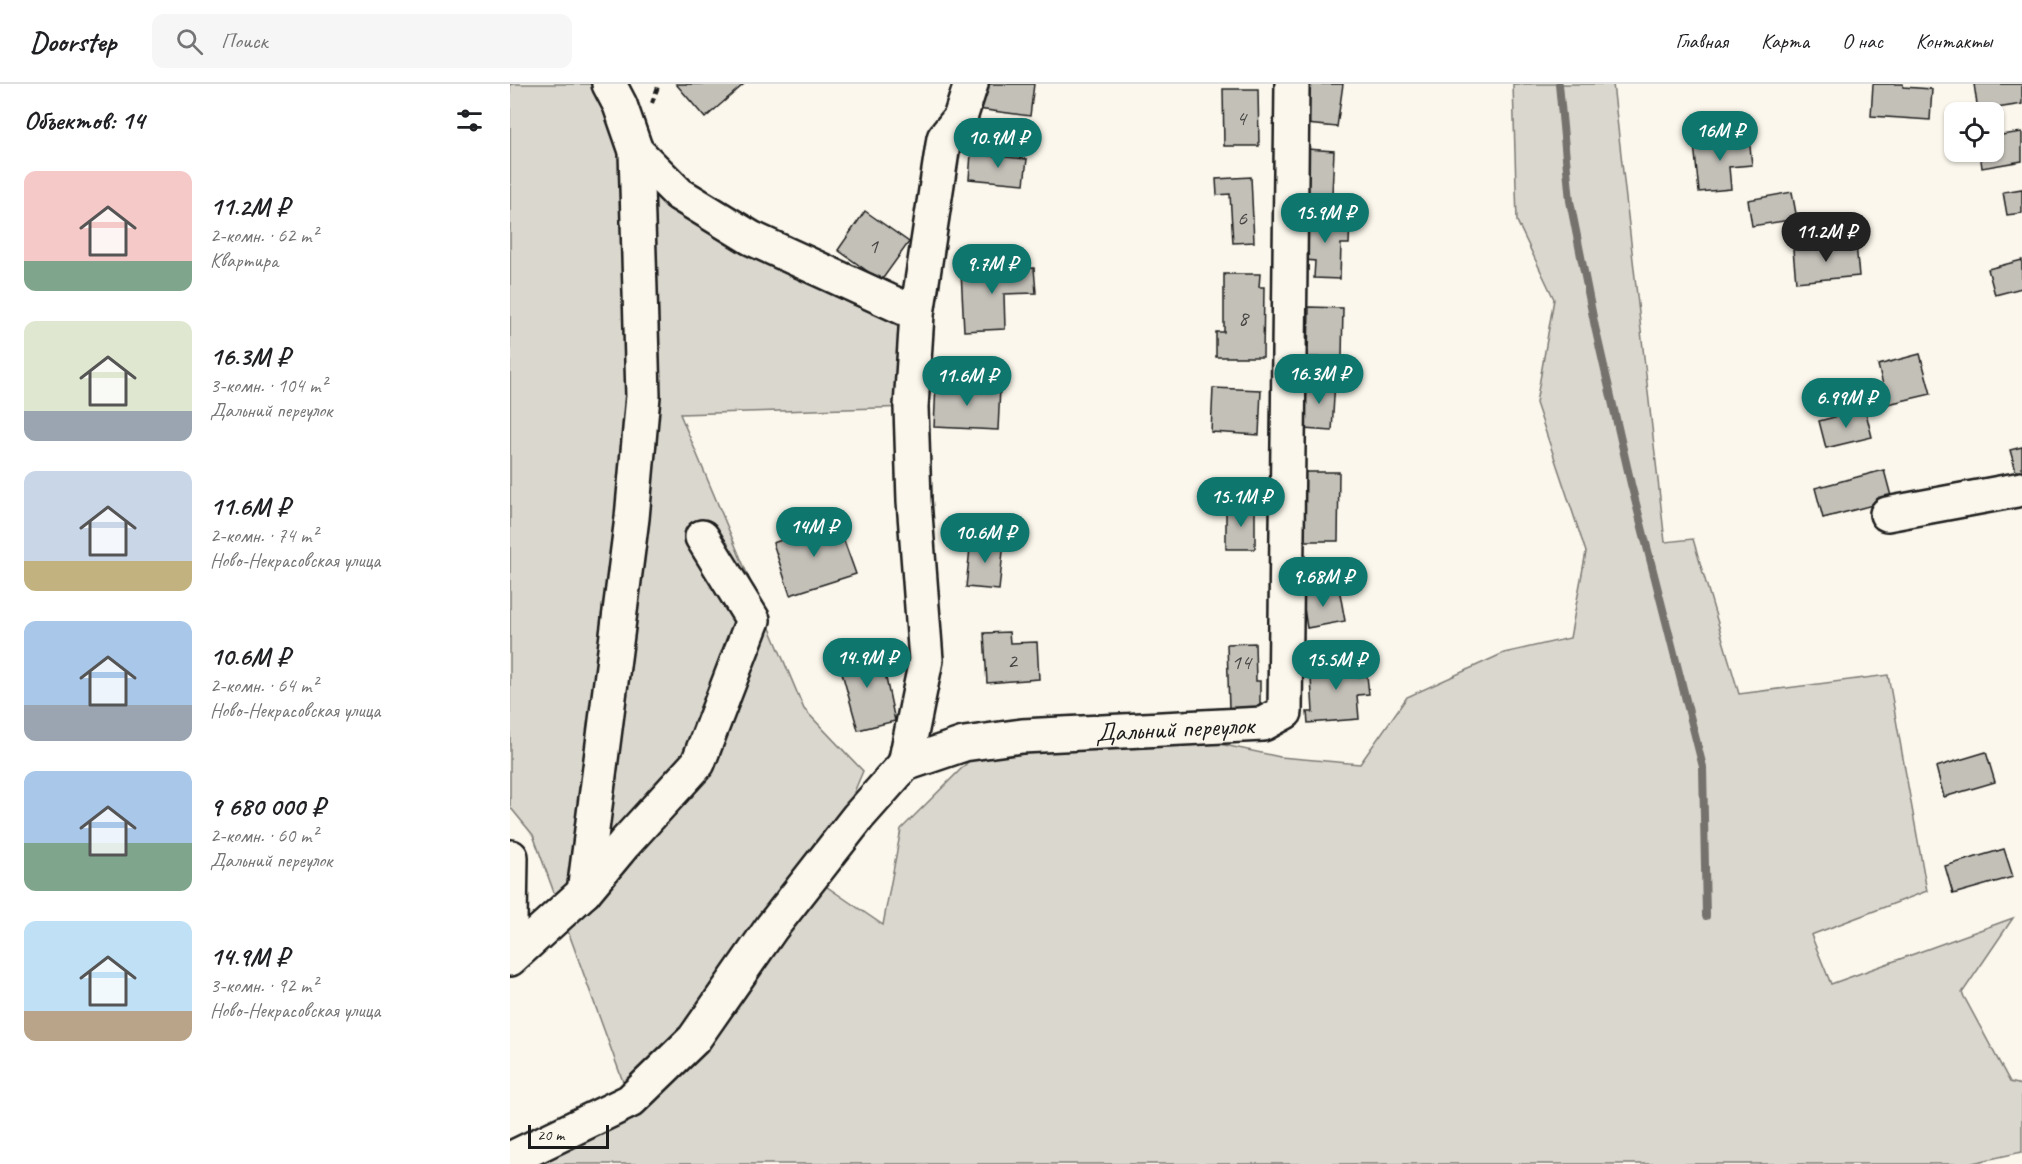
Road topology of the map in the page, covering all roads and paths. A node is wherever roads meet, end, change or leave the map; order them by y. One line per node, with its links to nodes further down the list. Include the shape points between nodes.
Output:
1 (609, 84): 4 (street)
2 (970, 84): 5 (street, via 960,118 944,138)
3 (1292, 84): 9 (street, Дальний переулок, via 1285,712 1263,724 1022,735 964,744)
4 (636, 151): 5 (street, via 679,194 751,238); 11 (street, via 643,396 632,518)
5 (917, 314): 9 (street, via 912,419 914,501 926,660)
6 (2022, 489): 7 (street)
7 (1887, 514)
8 (702, 537): 11 (street, via 753,620 698,763)
9 (905, 764): 14 (street, via 772,927 694,1039 630,1101)
10 (511, 857): 12 (street)
11 (584, 892): 13 (street)
12 (510, 922)
13 (510, 960)
14 (510, 1159)

